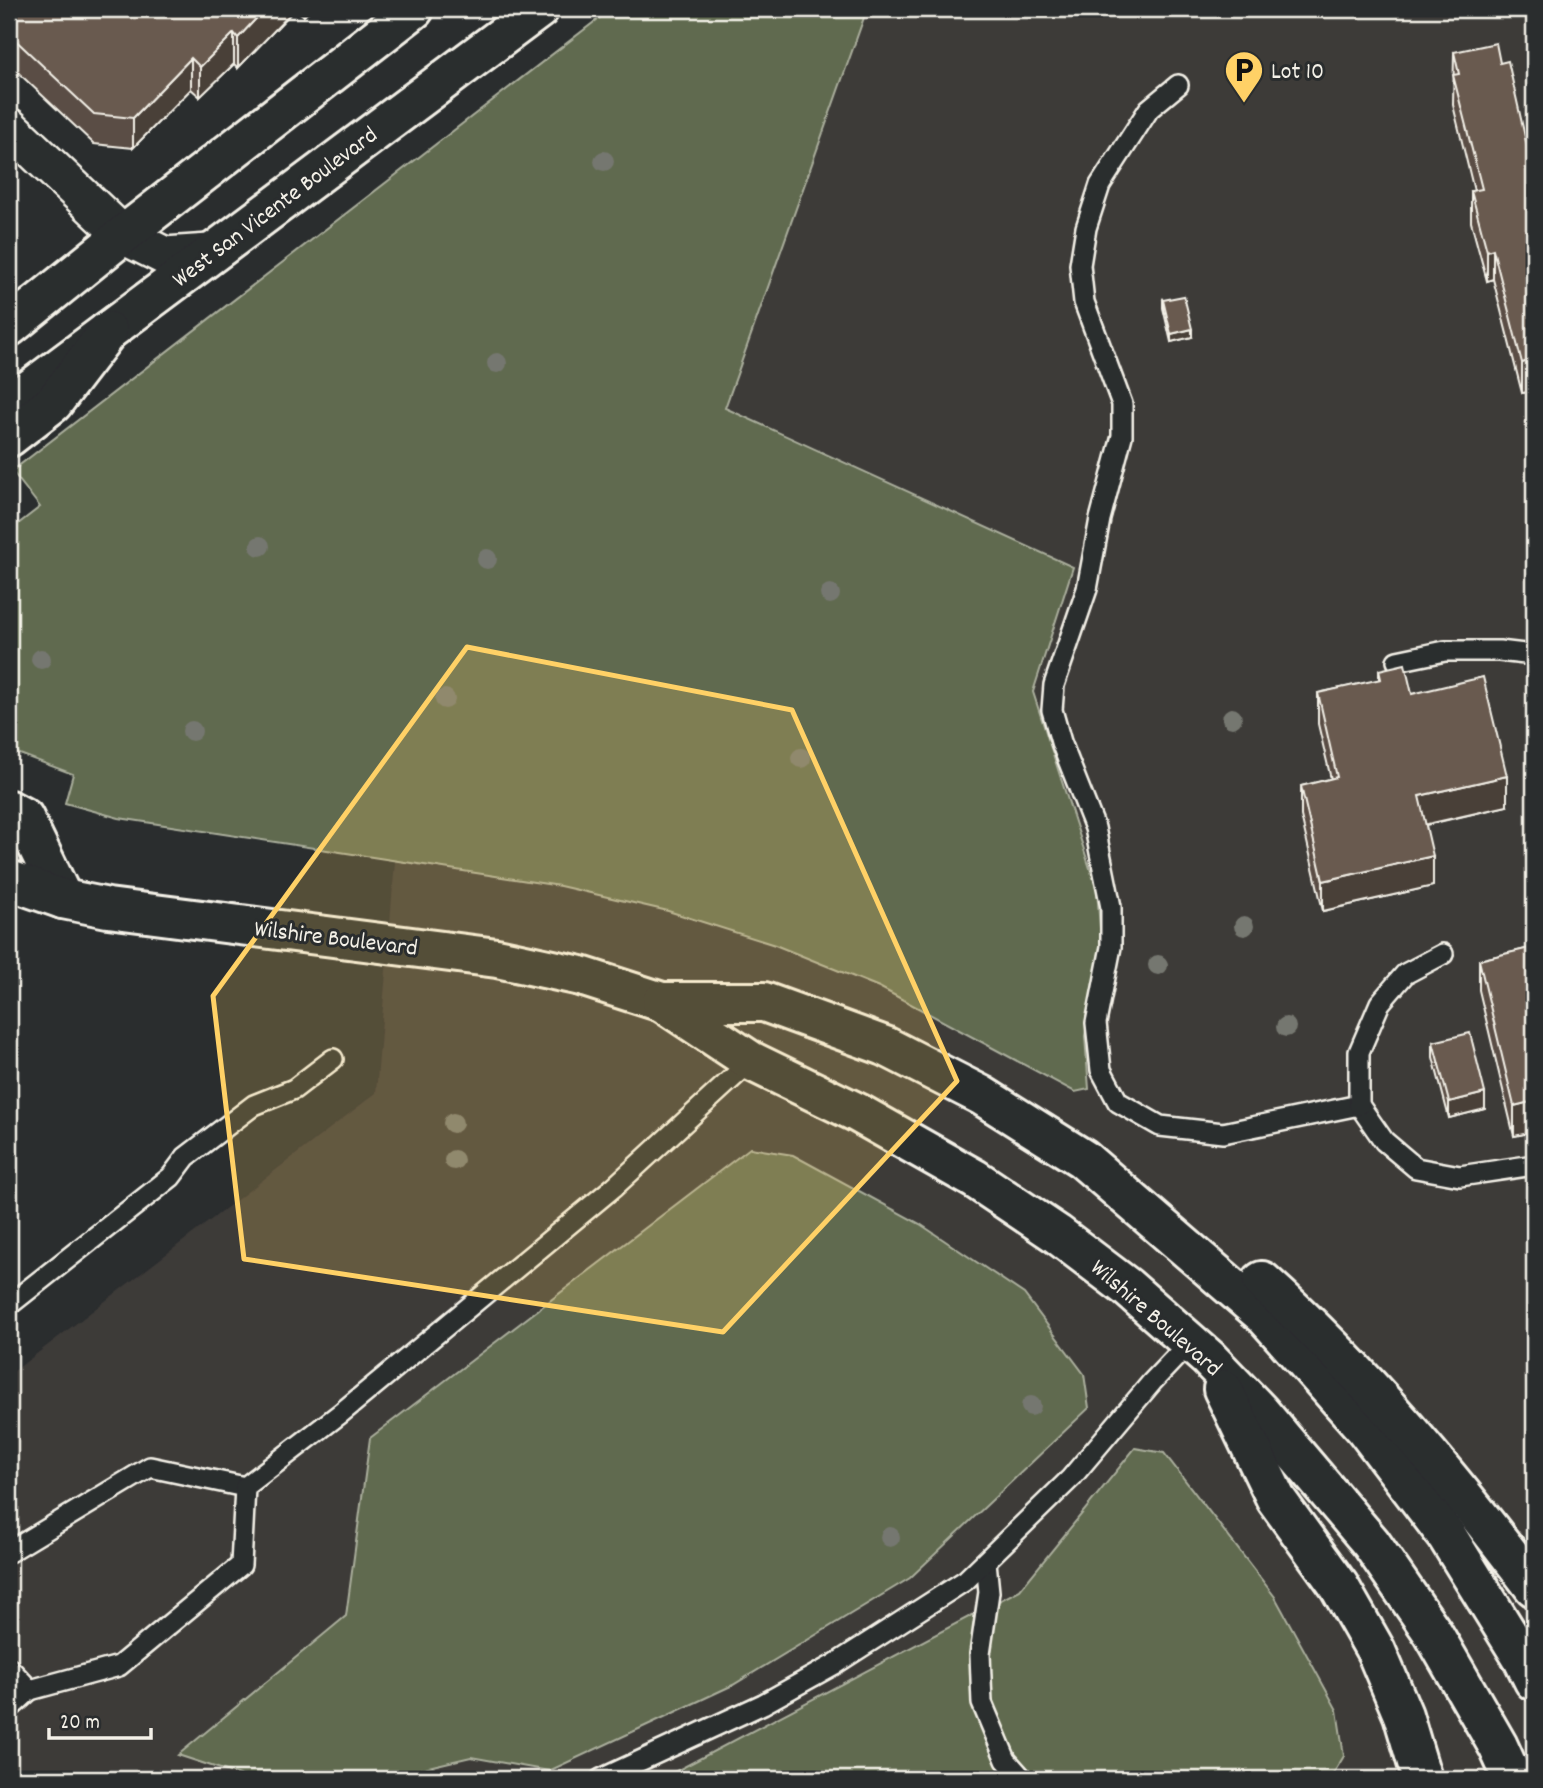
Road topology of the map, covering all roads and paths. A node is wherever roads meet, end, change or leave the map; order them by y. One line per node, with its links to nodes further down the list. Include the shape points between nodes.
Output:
1 (414, 9): 5 (main road)
2 (539, 9): 6 (main road, West San Vicente Boulevard)
3 (1178, 85): 20 (lane, via 1149,109 1100,185 1080,265 1084,302 1122,404 1123,423 1087,589 1054,685 1052,710 1095,828 1111,908 1111,947 1096,1023 1101,1070 1118,1102 1160,1126 1223,1133)
4 (9, 127): 5 (street)
5 (123, 235): 6 (street, via 165,256); 7 (main road)
6 (210, 253): 8 (main road, West San Vicente Boulevard)
7 (9, 327)
8 (108, 331): 9 (main road, West San Vicente Boulevard); 10 (main road, via 53,403)
9 (9, 405)
10 (9, 437)
11 (1534, 655): 12 (lane, via 1445,652)
12 (1397, 661)
13 (9, 810): 15 (main road, via 24,818)
14 (9, 880): 15 (main road, Wilshire Boulevard)
15 (64, 900): 17 (main road, Wilshire Boulevard, via 497,958 581,976)
16 (1443, 954): 20 (lane, via 1405,974 1380,1003 1359,1052)
17 (662, 1002): 19 (main road, Wilshire Boulevard); 21 (main road, Wilshire Boulevard, via 764,1002 885,1045 981,1095)
18 (333, 1059): 23 (lane, via 294,1089 254,1105)
19 (751, 1062): 24 (main road, Wilshire Boulevard, via 858,1113 975,1179 1058,1234); 25 (lane, via 614,1187)
20 (1359, 1105): 22 (lane, via 1384,1141 1416,1168 1460,1176)
21 (1083, 1159): 28 (main road, via 1210,1234 1313,1327 1411,1433); 30 (main road, Wilshire Boulevard, via 1265,1316 1364,1427 1447,1536)
22 (1534, 1165)
23 (9, 1305)
24 (1199, 1350): 27 (lane, via 1152,1382 1070,1478); 35 (main road, via 1276,1499 1339,1586 1376,1651 1403,1715); 36 (main road, Wilshire Boulevard, via 1260,1412 1371,1543 1433,1633)
25 (246, 1488): 26 (lane, via 150,1467); 31 (lane, via 241,1565 119,1666)
26 (9, 1552)
27 (986, 1562): 33 (lane, via 966,1580 835,1664 763,1704); 34 (lane, via 989,1592 980,1654 982,1703 1006,1760)
28 (1534, 1587)
29 (9, 1668): 31 (lane)
30 (1534, 1681)
31 (30, 1690): 32 (lane)
32 (9, 1709)
33 (601, 1779)
34 (1023, 1779)
35 (1422, 1779)
36 (1513, 1779)

